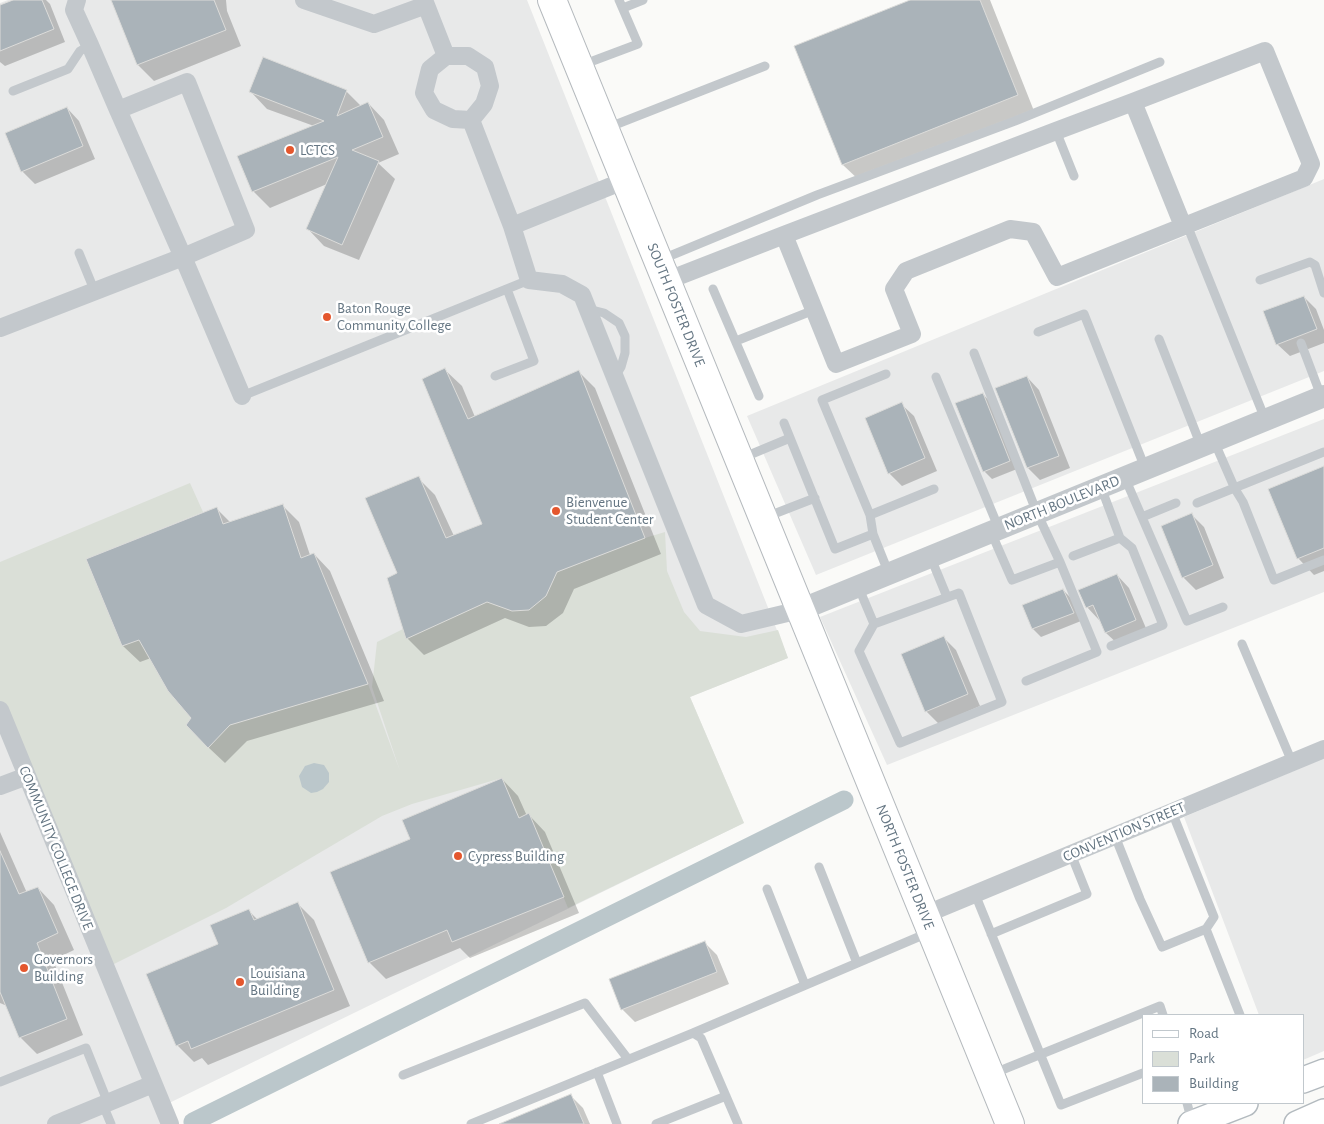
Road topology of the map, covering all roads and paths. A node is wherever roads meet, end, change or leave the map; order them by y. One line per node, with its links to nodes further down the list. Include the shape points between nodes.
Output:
1 (77, 0): 7 (street, via 74,10)
2 (304, 0): 5 (street, via 374,24)
3 (552, 0): 10 (main road, SOUTH FOSTER DRIVE)
4 (643, 0): 6 (lane)
5 (425, 2): 8 (street)
6 (621, 4): 10 (lane, via 638,44)
7 (90, 45): 12 (lane, via 80,51 68,69); 14 (street)
8 (446, 56): 15 (street, via 468,56 484,67 490,86 484,104); 15 (street, via 430,69 424,93 434,110 453,119)
9 (1160, 62): 25 (lane, via 1028,116 817,195)
10 (579, 66): 16 (main road, SOUTH FOSTER DRIVE)
11 (765, 66): 16 (lane)
12 (13, 91)
13 (1133, 102): 17 (street); 20 (street); 20 (street, via 1265,51 1311,164 1304,178)
14 (118, 110): 24 (street); 24 (street, via 187,82 246,230)
15 (471, 120): 21 (street)
16 (605, 130): 19 (main road, SOUTH FOSTER DRIVE)
17 (1056, 131): 18 (lane); 22 (street)
18 (1074, 176)
19 (626, 180): 21 (street); 25 (main road, SOUTH FOSTER DRIVE)
20 (1185, 225): 33 (street, via 1057,277 1032,232 1010,229 906,271 894,289 912,334 836,364); 47 (lane)
21 (512, 226): 26 (street)
22 (784, 236): 25 (street); 33 (street)
23 (79, 253): 30 (lane)
24 (183, 256): 30 (street); 44 (street)
25 (662, 271): 52 (main road, SOUTH FOSTER DRIVE)
26 (529, 280): 28 (lane); 32 (street, via 562,284 582,296)
27 (1260, 280): 31 (lane, via 1310,262 1315,265)
28 (507, 289): 41 (lane, via 534,361); 44 (lane)
29 (714, 289): 37 (lane)
30 (95, 292): 34 (street)
31 (1324, 293)
32 (588, 309): 43 (street); 43 (lane, via 619,323 625,336 626,353)
33 (814, 310): 37 (lane)
34 (0, 328)
35 (1038, 332): 53 (lane, via 1084,314)
36 (1159, 339): 50 (lane)
37 (736, 341): 45 (lane)
38 (1301, 343): 46 (lane)
39 (974, 353): 61 (lane)
40 (886, 374): 62 (lane, via 822,400)
41 (495, 376)
42 (936, 377): 65 (lane)
43 (615, 378): 76 (street, via 706,604 741,624)
44 (242, 396)
45 (760, 396)
46 (1323, 397): 47 (street, NORTH BOULEVARD)
47 (1265, 420): 50 (street, NORTH BOULEVARD)
48 (784, 423): 49 (lane)
49 (790, 438): 52 (lane); 58 (lane)
50 (1208, 444): 53 (street, NORTH BOULEVARD); 57 (lane)
51 (1324, 452): 57 (lane)
52 (738, 459): 64 (main road, SOUTH FOSTER DRIVE)
53 (1146, 469): 54 (street, NORTH BOULEVARD)
54 (1125, 477): 55 (street, NORTH BOULEVARD); 63 (lane)
55 (1101, 487): 61 (street, NORTH BOULEVARD); 67 (lane)
56 (934, 489): 62 (lane)
57 (1234, 489): 60 (lane); 70 (lane, via 1243,502 1274,580)
58 (815, 498): 64 (lane); 66 (lane, via 835,548)
59 (1176, 503): 63 (lane)
60 (1197, 504)
61 (1037, 513): 65 (street, NORTH BOULEVARD); 71 (lane)
62 (870, 515): 66 (lane)
63 (1142, 517): 75 (lane, via 1187,621)
64 (762, 518): 76 (main road, SOUTH FOSTER DRIVE)
65 (995, 530): 69 (street, NORTH BOULEVARD); 71 (lane, via 1012,580)
66 (873, 534): 72 (lane)
67 (1120, 538): 68 (lane); 79 (lane, via 1132,548 1164,625)
68 (1073, 556)
69 (930, 557): 72 (street, NORTH BOULEVARD); 74 (lane)
70 (1324, 560)
71 (1060, 562): 80 (lane, via 1097,652)
72 (889, 574): 73 (street, NORTH BOULEVARD)
73 (858, 586): 76 (street, NORTH BOULEVARD); 77 (lane)
74 (947, 597): 77 (lane); 77 (lane, via 959,593 1002,702 900,744 859,651)
75 (1223, 607)
76 (800, 610): 92 (main road, NORTH FOSTER DRIVE)
77 (874, 624)
78 (1242, 644): 83 (lane)
79 (1110, 646)
80 (1026, 682)
81 (0, 710): 84 (street, COMMUNITY COLLEGE DRIVE)
82 (1324, 749): 83 (street, CONVENTION STREET)
83 (1292, 762): 86 (street, CONVENTION STREET)
84 (27, 776): 85 (street); 109 (street, COMMUNITY COLLEGE DRIVE)
85 (0, 786)
86 (1172, 812): 87 (street, CONVENTION STREET); 93 (lane, via 1214,917)
87 (1115, 836): 88 (street, CONVENTION STREET); 93 (lane, via 1162,947)
88 (1072, 854): 91 (street, CONVENTION STREET); 94 (lane, via 1087,894)
89 (819, 867): 95 (lane)
90 (767, 889): 96 (lane)
91 (975, 894): 92 (street, CONVENTION STREET); 94 (lane)
92 (928, 924): 95 (lane); 106 (main road, NORTH FOSTER DRIVE)
93 (1206, 930): 98 (lane)
94 (991, 934): 100 (lane)
95 (857, 963): 96 (lane)
96 (806, 985): 99 (lane)
97 (1163, 1014): 100 (lane, via 1160,1006)
98 (1240, 1014)
99 (693, 1033): 101 (lane); 110 (lane, via 701,1038)
100 (1040, 1055): 104 (lane, via 1061,1105); 106 (lane)
101 (628, 1059): 102 (lane); 105 (lane, via 585,1003)
102 (597, 1072): 118 (lane); 119 (lane)
103 (1324, 1072): 107 (main road)
104 (1142, 1073)
105 (403, 1075)
106 (990, 1075): 122 (main road, NORTH FOSTER DRIVE)
107 (1304, 1080)
108 (0, 1082): 111 (lane, via 86,1048)
109 (153, 1084): 111 (street); 117 (street, COMMUNITY COLLEGE DRIVE)
110 (726, 1096): 120 (lane); 121 (lane)
111 (105, 1104): 115 (street); 116 (lane)
112 (1234, 1105): 114 (main road)
113 (1324, 1112): 123 (main road)
114 (1190, 1117)
115 (56, 1124)
116 (111, 1124)
117 (170, 1124)
118 (471, 1124)
119 (617, 1124)
120 (656, 1124)
121 (738, 1124)
122 (1010, 1124)
123 (1297, 1124)

